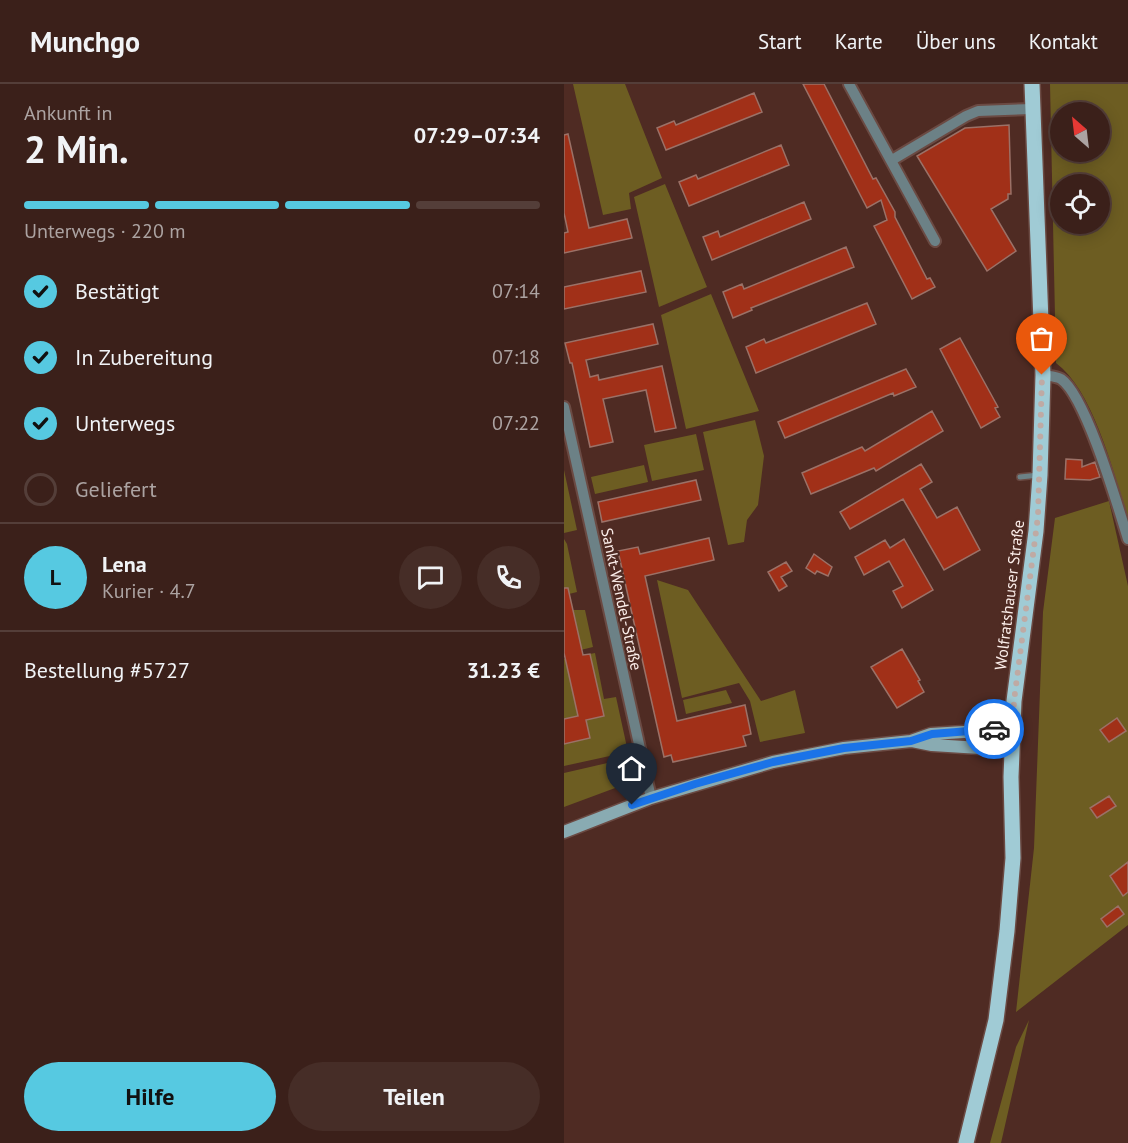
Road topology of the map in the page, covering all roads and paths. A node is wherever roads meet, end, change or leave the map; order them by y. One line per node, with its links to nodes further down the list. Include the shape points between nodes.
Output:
1 (849, 84): 4 (street)
2 (1032, 84): 3 (main road, Wolfratshauser Straße)
3 (1033, 109): 4 (street, via 978,111); 6 (main road, Wolfratshauser Straße)
4 (892, 160): 5 (street)
5 (935, 240)
6 (1042, 375): 8 (main road, Wolfratshauser Straße); 10 (street, via 1061,379 1069,387 1097,444)
7 (564, 407): 14 (street, Sankt-Wendel-Straße)
8 (1040, 475): 9 (lane); 11 (main road, Wolfratshauser Straße)
9 (1020, 477)
10 (1128, 539)
11 (1013, 729): 12 (main road, via 932,734); 13 (main road, Wolfratshauser Straße)
12 (911, 741): 13 (main road); 14 (main road, via 844,748 773,762)
13 (1012, 750): 16 (main road, Wolfratshauser Straße, via 1013,858 1007,931 996,1020)
14 (651, 798): 15 (main road)
15 (564, 832)
16 (966, 1143)

